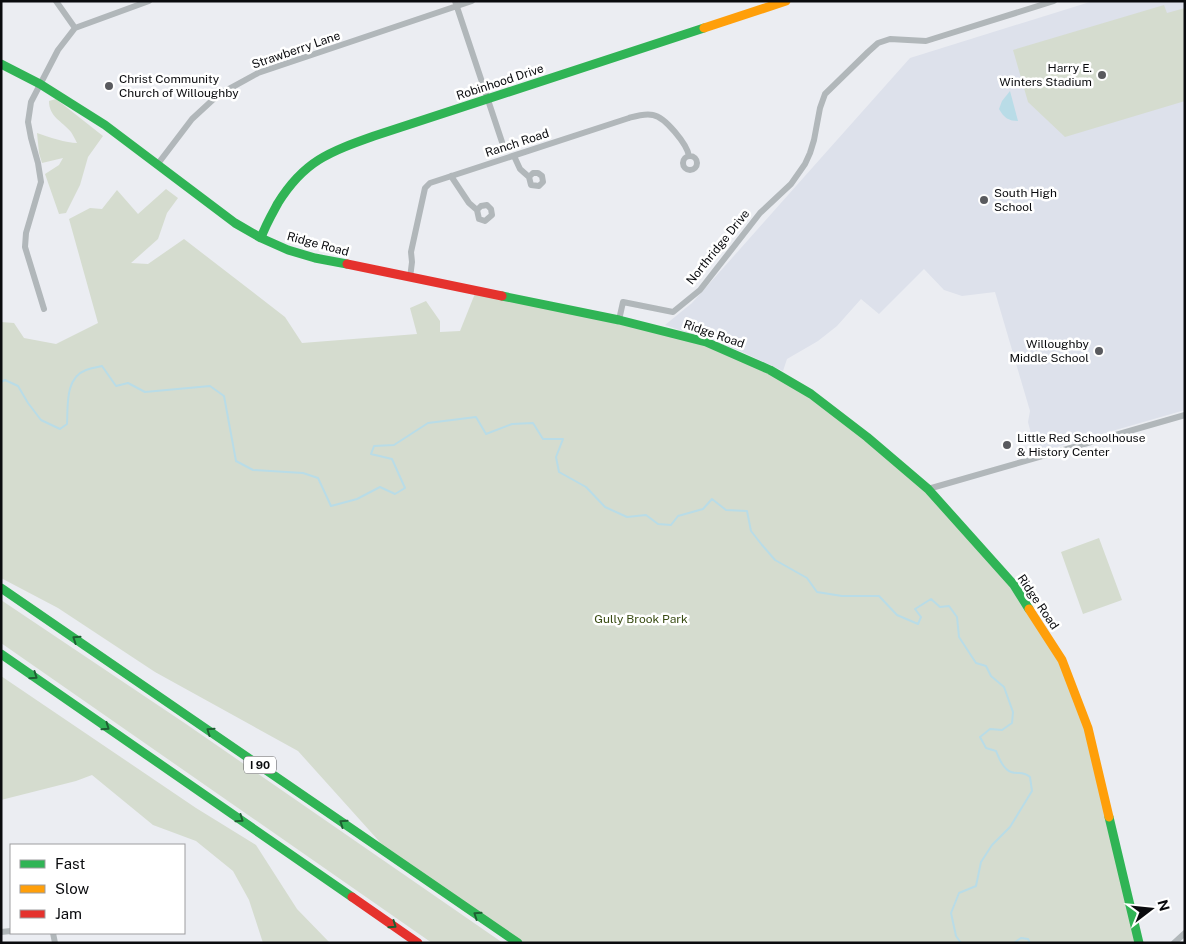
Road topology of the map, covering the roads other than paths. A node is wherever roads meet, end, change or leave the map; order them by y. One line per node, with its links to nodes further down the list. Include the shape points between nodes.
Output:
1 (56, 1): 7 (street)
2 (150, 1): 7 (street)
3 (472, 1): 6 (street, Strawberry Lane)
4 (786, 1): 10 (main road, Robinhood Drive)
5 (1054, 1): 21 (street, Northridge Drive, via 926,41 890,39 878,43 825,94 805,164 788,187 760,213 700,290 673,312 623,302)
6 (456, 4): 10 (street); 14 (street, Strawberry Lane, via 258,73 218,95 192,119)
7 (75, 28): 9 (street, via 58,50)
8 (1, 64): 9 (main road, Ridge Road)
9 (40, 84): 14 (main road, Ridge Road, via 105,125); 20 (street, via 31,102 28,122 41,182 25,247)
10 (487, 100): 11 (street); 18 (main road, Robinhood Drive, via 321,156 294,179)
11 (502, 142)
12 (514, 156): 13 (street, Ranch Road, via 648,114 665,121); 15 (street, Ranch Road); 16 (street, via 520,169)
13 (689, 156)
14 (157, 165): 18 (main road, Ridge Road, via 235,223)
15 (451, 176): 17 (street); 19 (street, Ranch Road, via 425,188 411,252)
16 (529, 177)
17 (477, 210)
18 (261, 238): 19 (main road, Ridge Road, via 315,258)
19 (410, 278): 21 (main road, Ridge Road)
20 (44, 309)
21 (619, 320): 23 (main road, Ridge Road, via 706,342 770,370 841,416)
22 (1185, 415): 23 (street)
23 (928, 489): 29 (main road, Ridge Road, via 1014,585 1062,660 1088,728)
24 (1, 588): 28 (main road, I 90, one-way to 24)
25 (1, 654): 27 (main road, one-way to 27)
26 (1185, 933): 30 (street)
27 (418, 943)
28 (518, 943)
29 (1139, 943)
30 (1174, 943)

